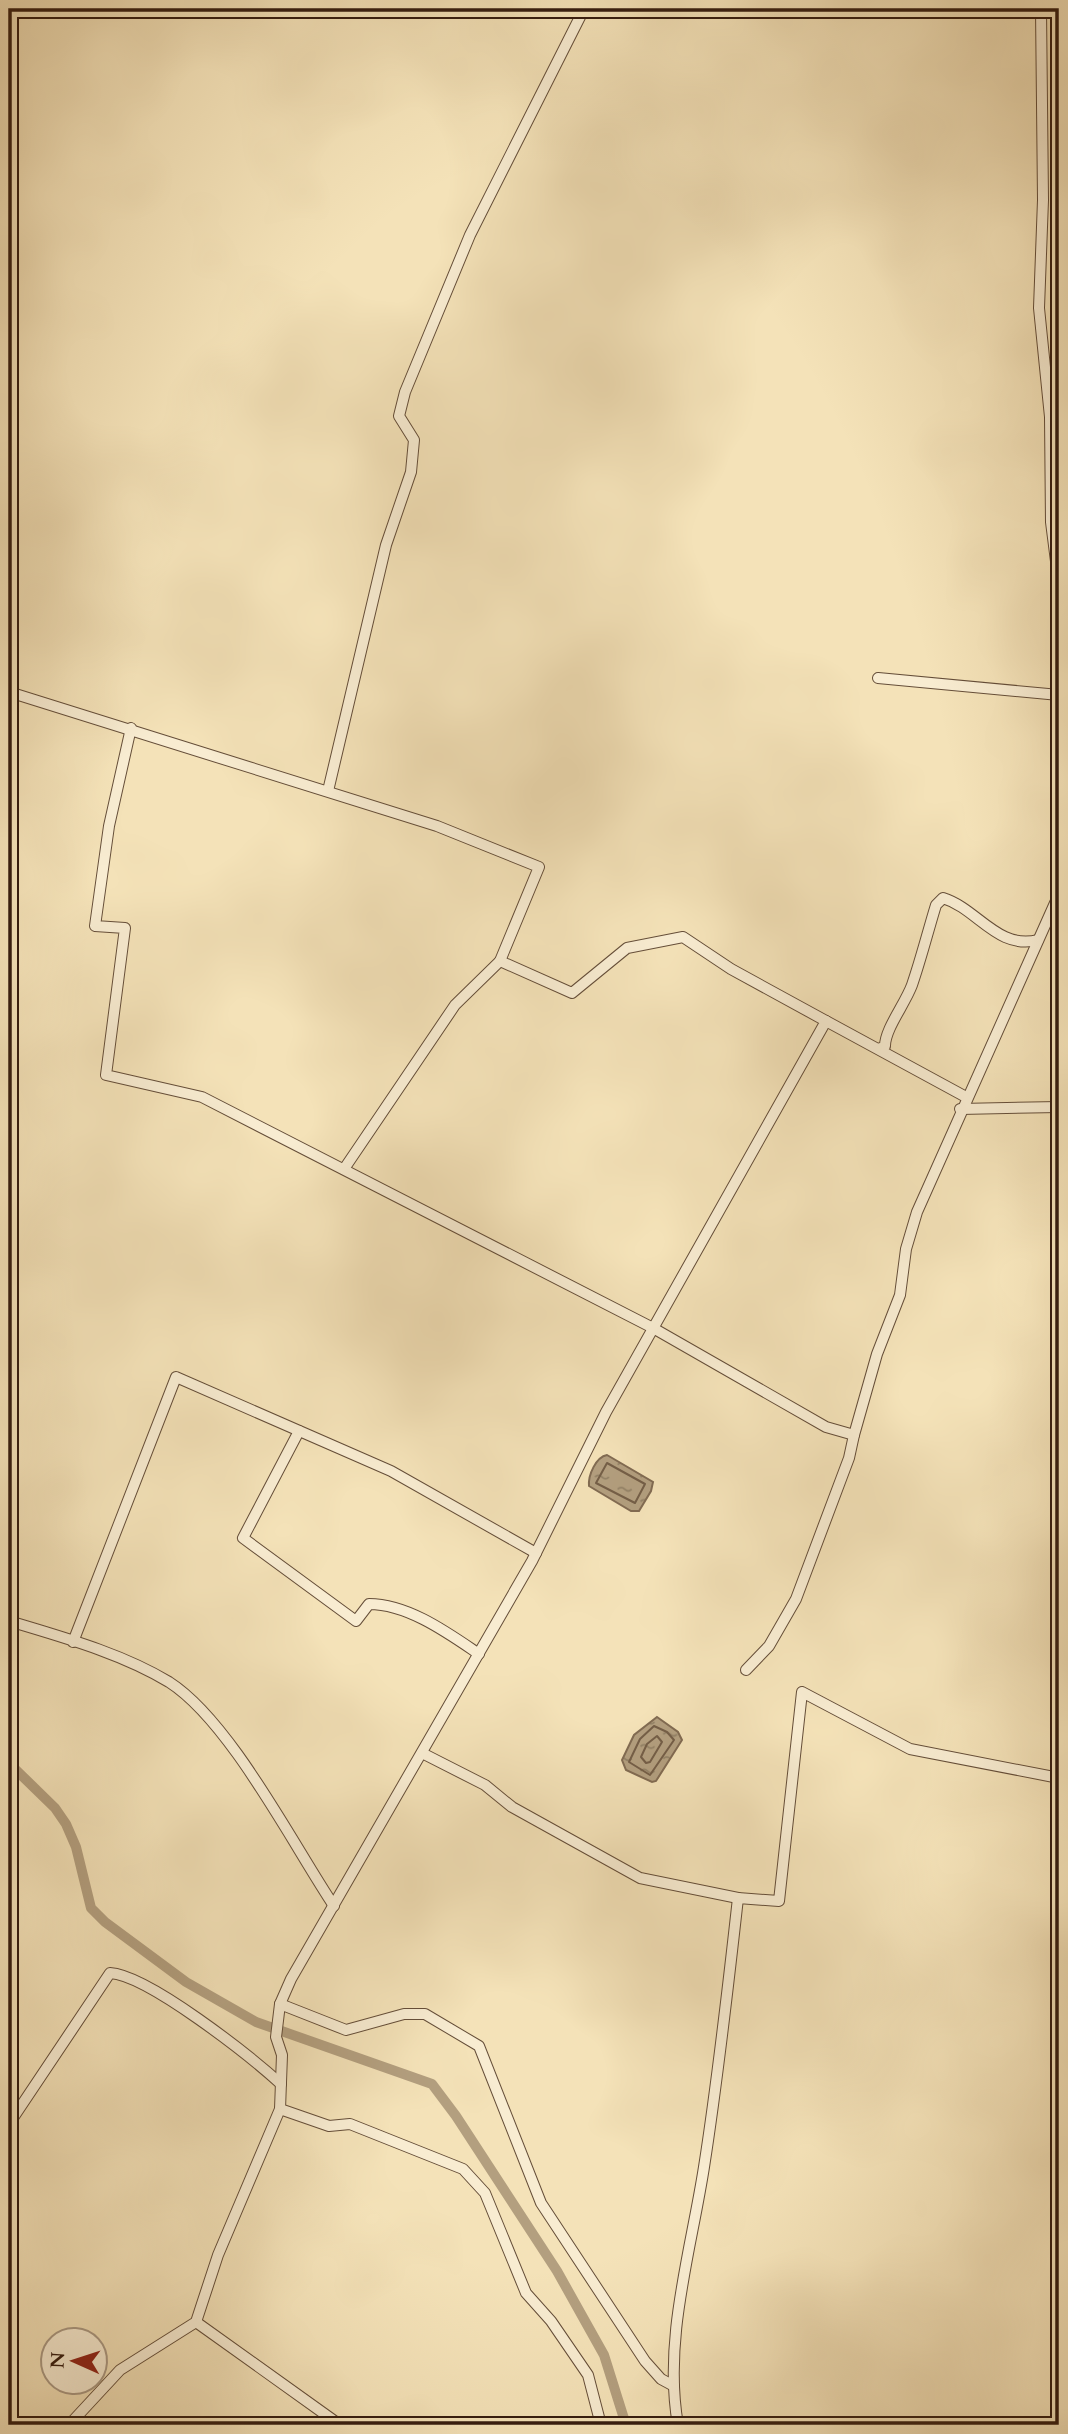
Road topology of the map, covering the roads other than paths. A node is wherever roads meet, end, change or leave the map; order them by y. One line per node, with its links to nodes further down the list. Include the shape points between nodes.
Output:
1 (584, 9): 9 (street, via 470,235 405,393 399,416 414,440 411,472 386,545)
2 (1041, 9): 3 (street, via 1039,308)
3 (1054, 417): 4 (street, via 1051,522)
4 (1059, 585)
5 (878, 678): 7 (street)
6 (9, 692): 8 (street)
7 (1059, 695)
8 (131, 729): 9 (street); 18 (street, via 109,826 95,926 125,928 106,1076 202,1097)
9 (328, 791): 12 (street, via 437,826 539,867)
10 (1059, 894): 11 (street)
11 (1038, 940): 14 (street, via 1026,943 1002,937 943,898 936,905 912,985 886,1034 885,1046); 15 (street)
12 (500, 961): 13 (street, via 572,993 627,948 683,937); 18 (street, via 455,1005)
13 (826, 1021): 14 (street); 19 (street)
14 (879, 1049): 15 (street)
15 (966, 1097): 17 (street)
16 (1059, 1107): 17 (street)
17 (961, 1110): 21 (street, via 917,1212 906,1248 900,1295)
18 (344, 1169): 19 (street)
19 (653, 1328): 21 (street, via 826,1427); 22 (street)
20 (299, 1431): 22 (street, via 391,1471); 24 (street, via 176,1377); 25 (street, via 243,1538 356,1621 369,1604 398,1609)
21 (854, 1435): 26 (street, via 796,1599 769,1646)
22 (536, 1553): 25 (street)
23 (9, 1621): 24 (street)
24 (74, 1642): 30 (street, via 170,1683 213,1721)
25 (479, 1654): 27 (street)
26 (746, 1670)
27 (422, 1753): 29 (street, via 485,1785 512,1807 640,1878); 30 (street)
28 (1059, 1778): 29 (street, via 910,1749 802,1692 779,1901)
29 (738, 1898): 36 (street, via 708,2142 677,2326)
30 (334, 1906): 31 (street)
31 (280, 2004): 32 (street, via 276,2037 282,2055); 36 (street, via 345,2030 404,2014 425,2014 479,2046 541,2203 645,2361)
32 (281, 2084): 33 (street); 34 (street, via 258,2062 135,1979 110,1973)
33 (280, 2109): 35 (street, via 218,2255); 39 (street, via 329,2126 351,2124 463,2169 485,2193 526,2293 588,2375)
34 (9, 2124)
35 (196, 2322): 37 (street, via 121,2370); 38 (street)
36 (674, 2386): 40 (street)
37 (69, 2425)
38 (340, 2425)
39 (601, 2425)
40 (678, 2425)

